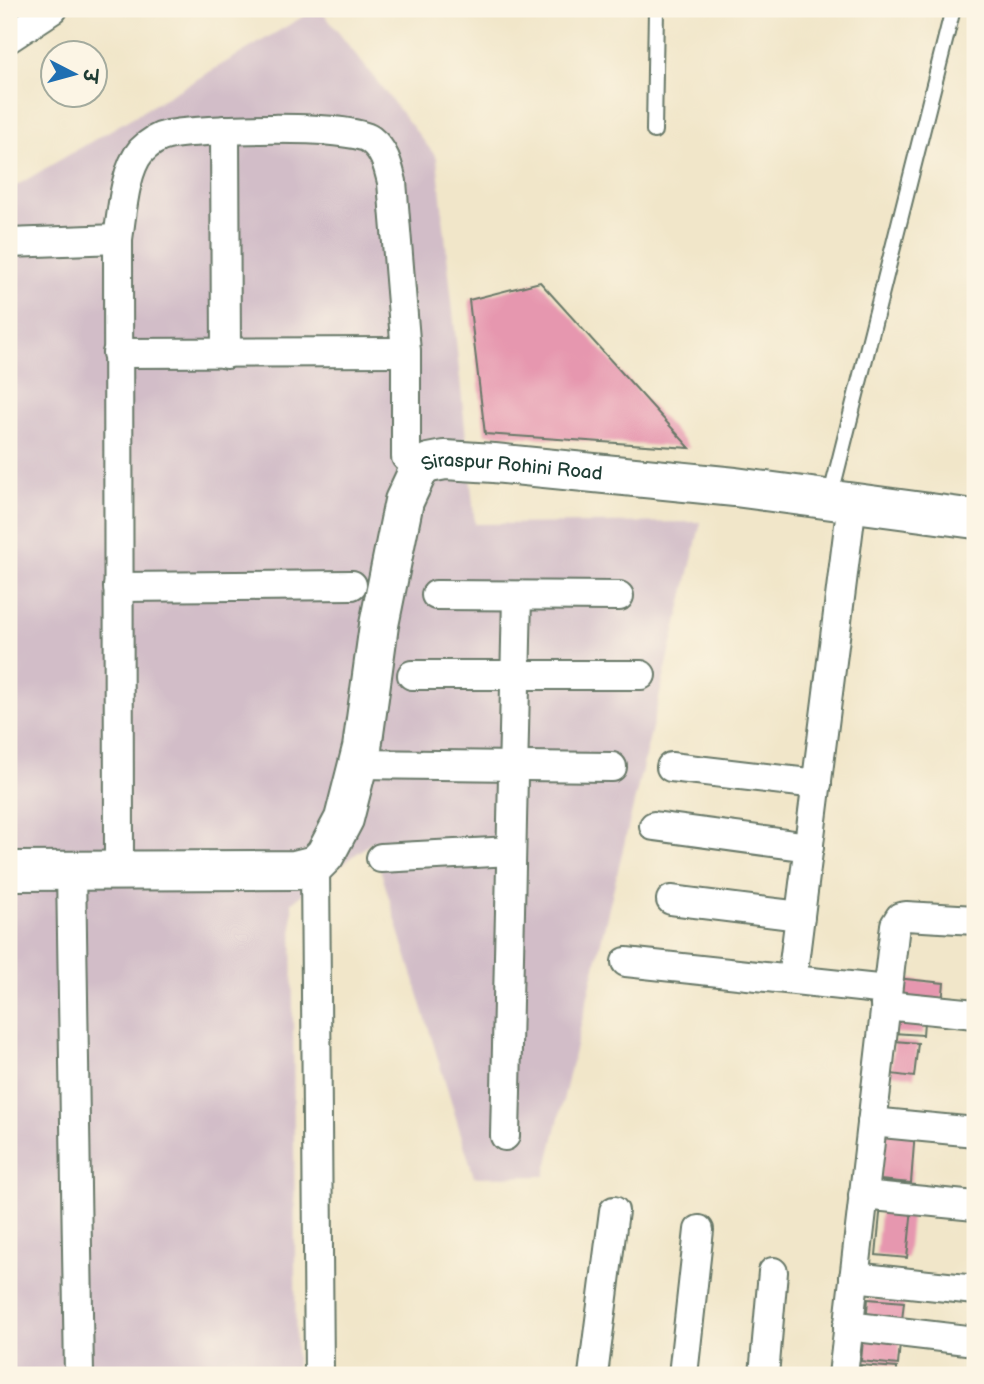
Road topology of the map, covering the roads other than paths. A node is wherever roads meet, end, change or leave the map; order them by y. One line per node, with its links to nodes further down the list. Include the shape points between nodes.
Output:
1 (53, 9): 4 (street)
2 (656, 9): 6 (lane)
3 (953, 9): 13 (lane)
4 (9, 38)
5 (225, 130): 7 (street, via 168,135 153,140 139,153 127,181); 9 (street, via 348,132 370,138 385,156 393,182); 11 (street)
6 (653, 131)
7 (118, 239): 8 (street); 10 (street)
8 (9, 243)
9 (406, 352): 11 (street); 12 (street)
10 (117, 353): 11 (street); 16 (street)
11 (226, 354)
12 (406, 457)
13 (841, 501): 14 (street, Siraspur Rohini Road); 23 (street, Siraspur Rohini Road, via 494,463 429,463 419,469 404,501); 27 (street)
14 (975, 519)
15 (352, 585): 16 (street)
16 (118, 587): 35 (street)
17 (436, 595): 18 (street)
18 (517, 596): 19 (street); 22 (street)
19 (619, 596)
20 (412, 675): 22 (street)
21 (641, 675): 22 (street)
22 (516, 676): 24 (street)
23 (358, 764): 24 (street); 32 (street, Siraspur Rohini Road, via 344,819)
24 (513, 765): 25 (street); 30 (street)
25 (612, 766)
26 (671, 767): 27 (street)
27 (817, 784): 29 (street)
28 (654, 826): 29 (street)
29 (809, 848): 37 (street)
30 (511, 851): 31 (street); 45 (street)
31 (380, 858)
32 (315, 865): 35 (street, via 295,870); 56 (street)
33 (9, 871): 34 (street)
34 (71, 871): 35 (street); 55 (street)
35 (118, 871)
36 (671, 900): 37 (street)
37 (800, 916): 40 (street)
38 (975, 920): 41 (street, via 900,917 895,925)
39 (626, 962): 40 (street)
40 (792, 979): 41 (street)
41 (886, 997): 42 (street); 43 (street)
42 (975, 1014)
43 (872, 1122): 44 (street); 46 (street)
44 (975, 1132)
45 (505, 1136)
46 (863, 1195): 47 (street); 51 (street)
47 (975, 1206)
48 (614, 1211): 57 (street)
49 (699, 1230): 58 (street)
50 (773, 1272): 59 (street)
51 (854, 1277): 52 (street); 53 (street)
52 (975, 1290)
53 (848, 1326): 54 (street); 60 (street)
54 (975, 1341)
55 (79, 1375)
56 (323, 1375)
57 (593, 1375)
58 (683, 1375)
59 (764, 1375)
60 (843, 1375)

